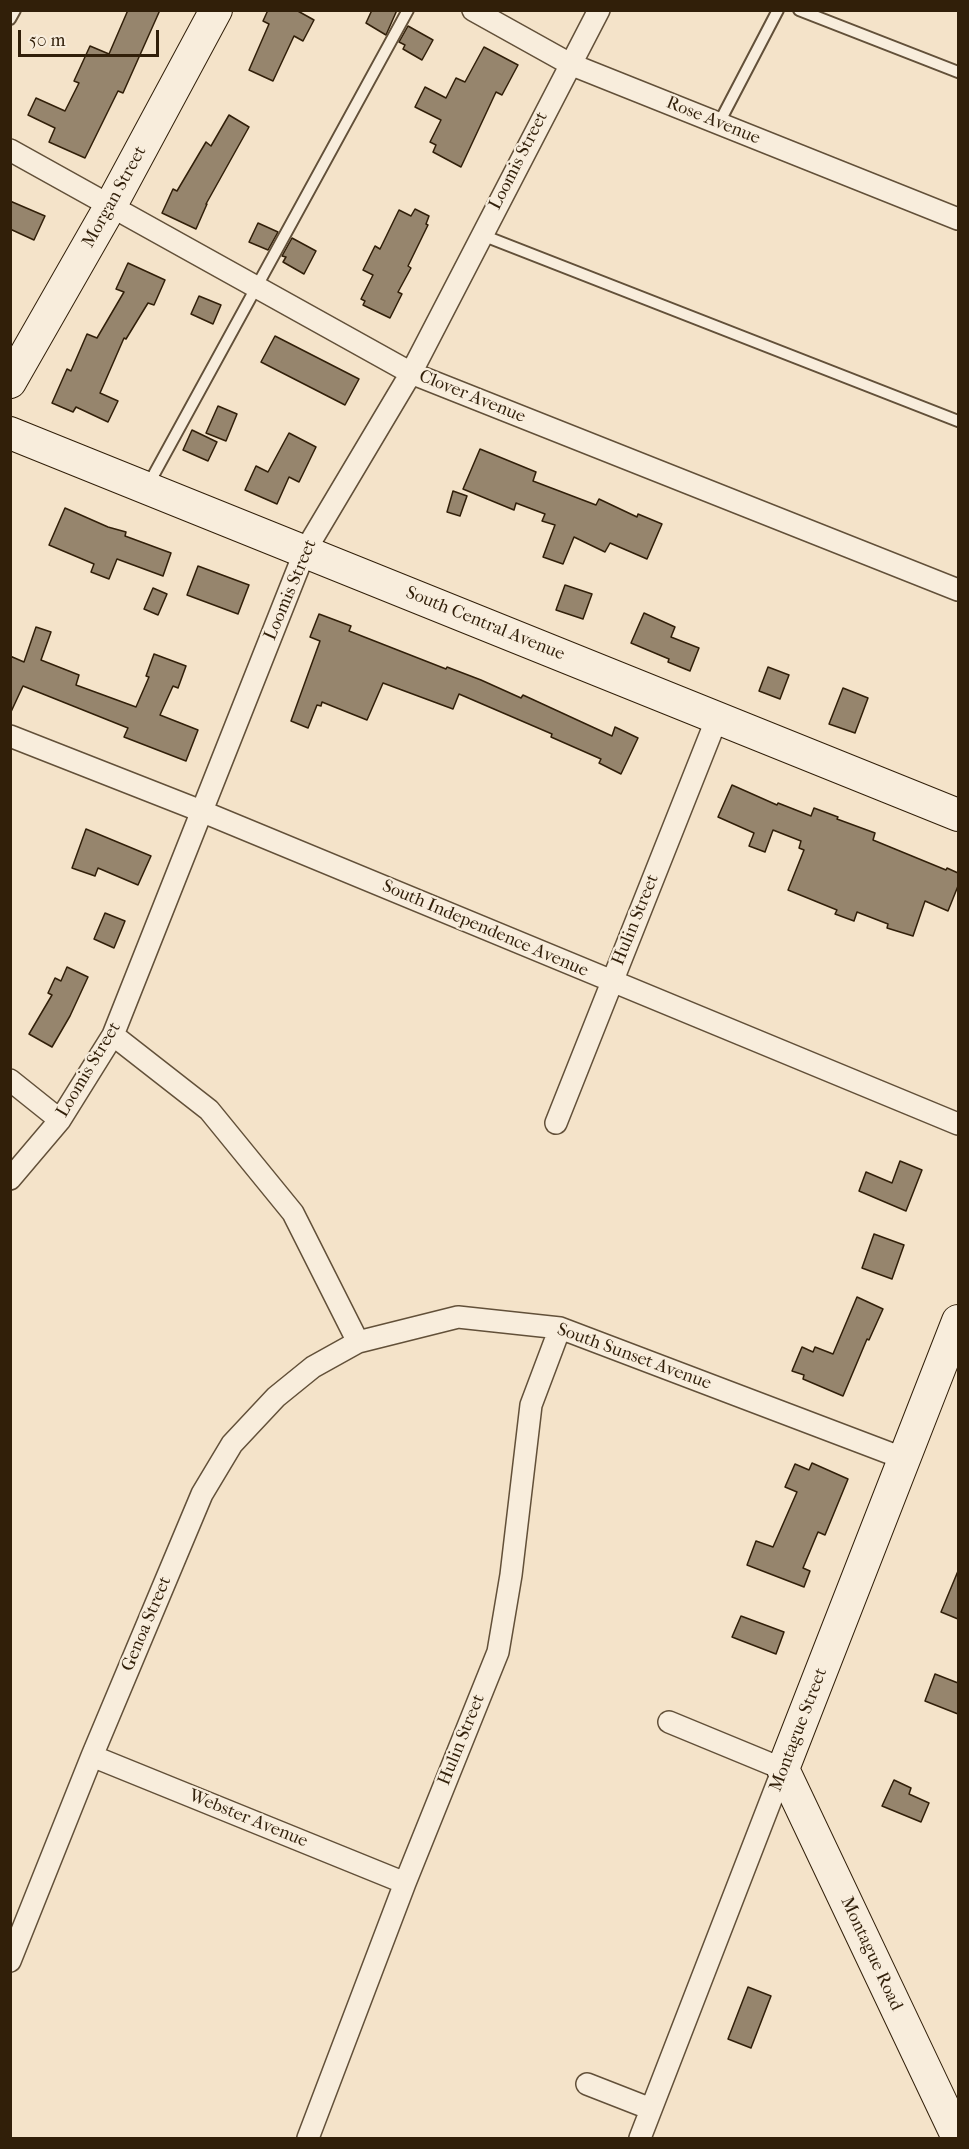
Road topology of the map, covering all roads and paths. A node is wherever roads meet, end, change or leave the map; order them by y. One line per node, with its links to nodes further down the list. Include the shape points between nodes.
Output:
1 (15, 10): 8 (lane)
2 (216, 10): 13 (main road, Morgan Street)
3 (408, 10): 16 (lane)
4 (473, 10): 9 (street, Rose Avenue)
5 (599, 10): 9 (street, Loomis Street)
6 (778, 10): 11 (lane)
7 (799, 10): 10 (lane)
8 (10, 19)
9 (570, 64): 11 (street, Rose Avenue); 15 (street, Loomis Street)
10 (958, 72)
11 (719, 123): 14 (street, Rose Avenue)
12 (10, 150): 13 (street, Clover Avenue)
13 (110, 207): 16 (street, Clover Avenue); 18 (main road, Morgan Street)
14 (958, 219)
15 (482, 235): 17 (street, Loomis Street); 19 (lane)
16 (256, 287): 17 (street, Clover Avenue); 21 (lane)
17 (411, 373): 22 (street, Loomis Street); 23 (street, Clover Avenue)
18 (10, 382)
19 (958, 421)
20 (10, 433): 21 (main road, South Central Avenue)
21 (147, 487): 22 (main road, South Central Avenue)
22 (304, 551): 24 (main road, South Central Avenue); 26 (street, Loomis Street)
23 (958, 590)
24 (717, 718): 27 (main road, South Central Avenue); 28 (street, Hulin Street)
25 (10, 736): 26 (street, South Independence Avenue)
26 (201, 811): 28 (street, South Independence Avenue); 29 (street, Loomis Street)
27 (958, 815)
28 (612, 982): 32 (street, Hulin Street); 33 (street, South Independence Avenue)
29 (113, 1035): 31 (street, Loomis Street); 37 (street, via 209,1110 293,1213)
30 (10, 1080): 31 (street)
31 (60, 1120): 34 (street, Loomis Street)
32 (556, 1123)
33 (958, 1124)
34 (10, 1179)
35 (958, 1321): 38 (main road, Montague Street)
36 (560, 1328): 37 (street, South Sunset Avenue, via 458,1317); 38 (street, South Sunset Avenue); 42 (street, Hulin Street, via 531,1405 498,1652)
37 (358, 1342): 40 (street, Genoa Street, via 313,1367 283,1391 232,1444 202,1494)
38 (905, 1459): 41 (main road, Montague Street)
39 (669, 1722): 41 (street)
40 (92, 1756): 42 (street, Webster Avenue); 43 (street, Genoa Street)
41 (783, 1769): 45 (street, Montague Street); 46 (main road, Montague Road)
42 (405, 1883): 47 (street, Hulin Street)
43 (10, 1961)
44 (587, 2084): 45 (street)
45 (651, 2109): 48 (street, Montague Street)
46 (958, 2138)
47 (309, 2139)
48 (640, 2139)

